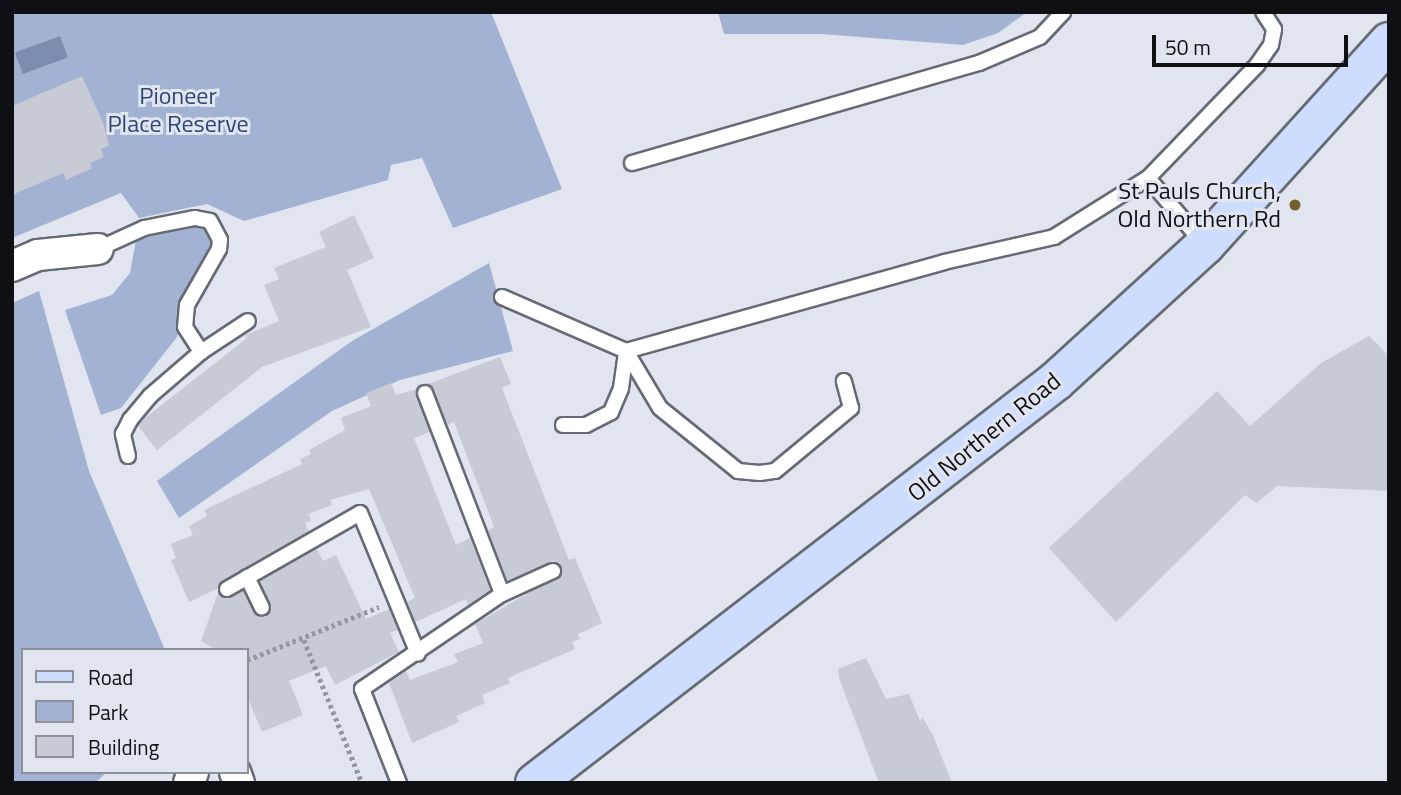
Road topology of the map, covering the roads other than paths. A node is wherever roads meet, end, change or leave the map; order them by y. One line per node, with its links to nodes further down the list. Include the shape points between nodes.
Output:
1 (1063, 12): 4 (lane, via 1040,37 979,63)
2 (1263, 12): 5 (lane, via 1274,29 1271,45)
3 (1389, 42): 6 (main road, Old Northern Road)
4 (632, 163)
5 (1148, 178): 6 (lane); 11 (lane, via 1054,237 944,262)
6 (1205, 244): 24 (main road, Old Northern Road, via 1024,407)
7 (98, 249): 8 (street, via 38,256); 12 (lane, via 144,228 195,218 210,221 219,249 184,316 185,327)
8 (12, 266)
9 (502, 297): 11 (lane)
10 (248, 321): 12 (lane)
11 (626, 351): 13 (lane, via 660,408 738,471 775,471 851,408); 15 (lane, via 621,388 611,412 586,425)
12 (201, 352): 16 (lane, via 130,420 123,434)
13 (844, 381)
14 (425, 393): 20 (lane)
15 (563, 425)
16 (128, 456)
17 (553, 571): 20 (lane)
18 (247, 577): 19 (lane); 21 (lane); 22 (lane, via 360,513)
19 (228, 589)
20 (502, 594): 22 (lane)
21 (262, 608)
22 (418, 654): 23 (lane, via 362,689)
23 (399, 783)
24 (535, 783)

